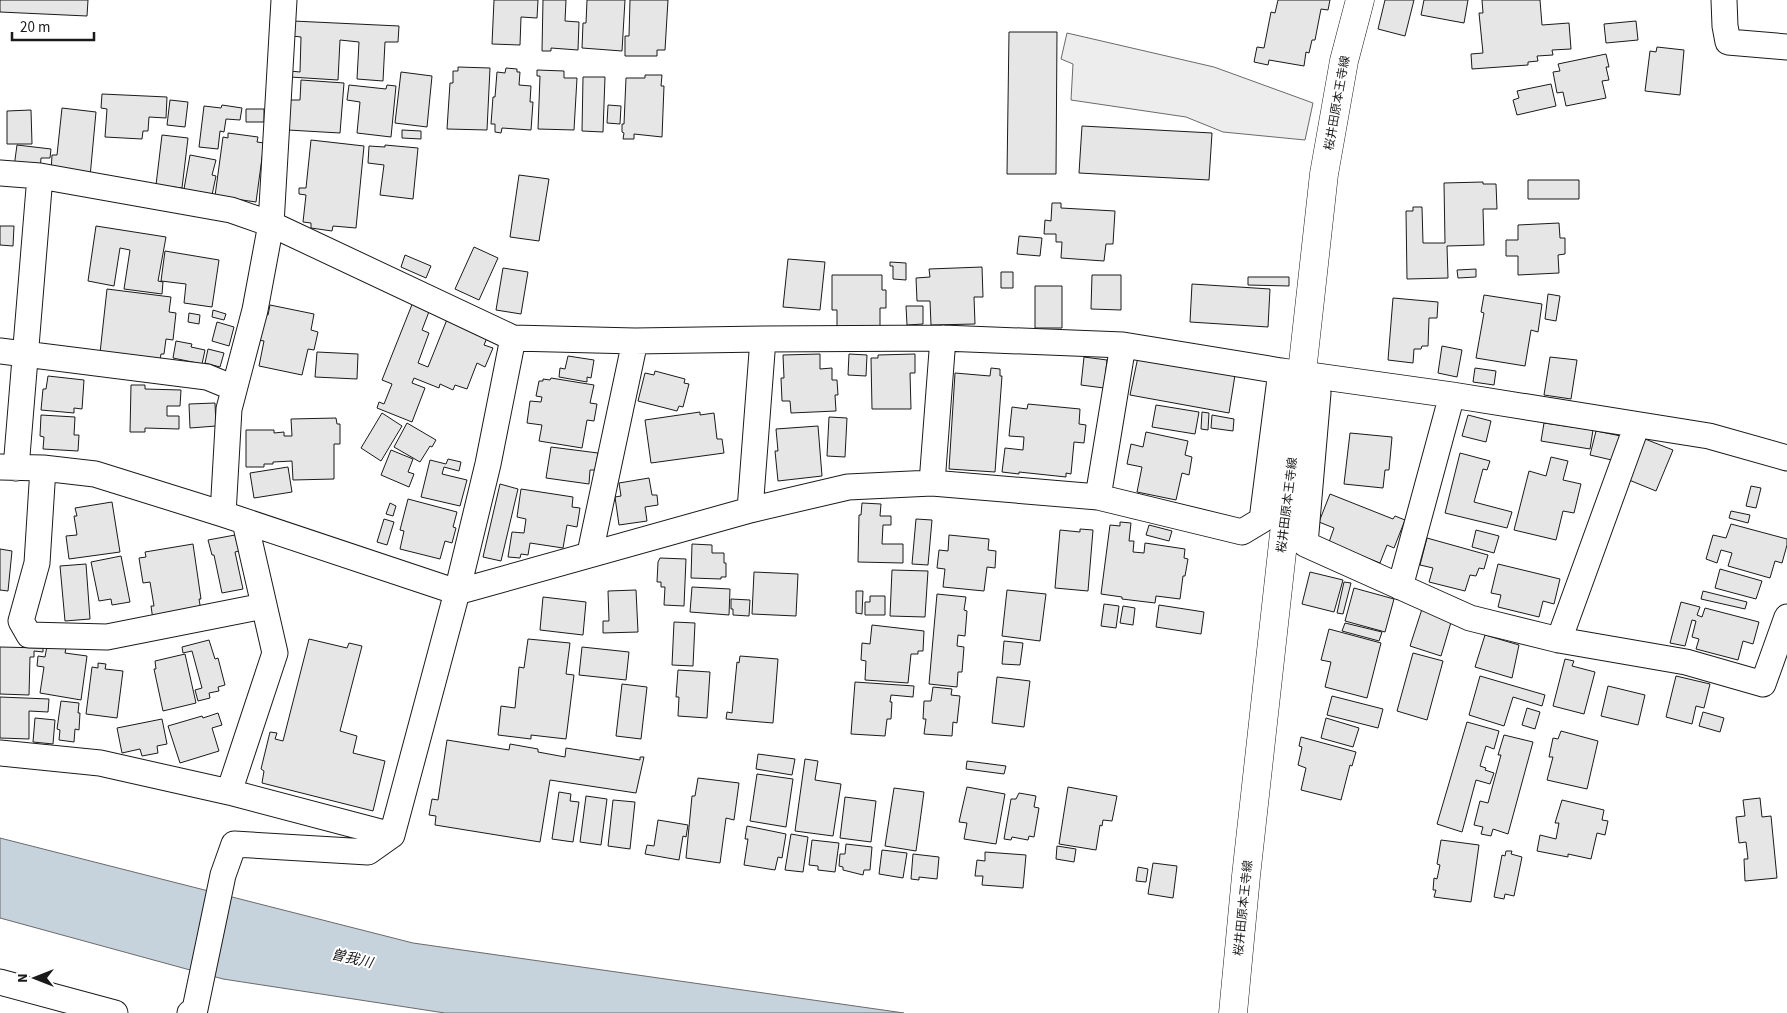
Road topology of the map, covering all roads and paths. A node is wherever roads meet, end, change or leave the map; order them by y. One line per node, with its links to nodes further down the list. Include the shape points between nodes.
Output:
1 (284, 0): 7 (street)
2 (1360, 0): 15 (main road, 桜井田原本王寺線, via 1344,61)
3 (1724, 0): 4 (street, via 1728,42)
4 (1787, 47)
5 (0, 173): 6 (street)
6 (40, 176): 7 (street, via 231,210); 14 (street)
7 (271, 224): 8 (street); 16 (street, via 255,310)
8 (513, 338): 11 (street); 28 (street, via 488,464)
9 (943, 338): 10 (street); 12 (street); 22 (street)
10 (763, 339): 11 (street); 24 (street)
11 (635, 341): 26 (street)
12 (1122, 345): 15 (street); 23 (street)
13 (0, 351): 14 (street)
14 (25, 354): 16 (street, via 207,377); 20 (street)
15 (1292, 373): 17 (street); 23 (street, via 1262,520 1242,532); 27 (street, via 1318,393 1305,544); 38 (main road, 桜井田原本王寺線, via 1284,526)
16 (234, 388): 25 (street, via 230,408)
17 (1452, 394): 18 (street); 27 (street)
18 (1637, 425): 19 (street, via 1709,436); 31 (street)
19 (1787, 458)
20 (8, 467): 21 (street)
21 (43, 468): 25 (street, via 96,474); 29 (street, via 37,563 21,621 29,635 106,637)
22 (932, 483): 23 (street); 24 (street, via 848,488)
23 (1098, 497)
24 (750, 510): 26 (street)
25 (234, 518): 28 (street); 29 (street)
26 (590, 553): 28 (street)
27 (1400, 587): 31 (street, via 1470,618)
28 (457, 592): 34 (street)
29 (264, 606): 33 (street, via 275,653)
30 (1787, 617): 31 (street, via 1763,684 1686,662)
31 (1559, 640)
32 (0, 753): 33 (street, via 100,763)
33 (229, 792): 34 (street)
34 (392, 836): 36 (street, via 368,852 234,844)
35 (0, 982): 37 (street)
36 (192, 1011)
37 (116, 1013)
38 (1233, 1013)

